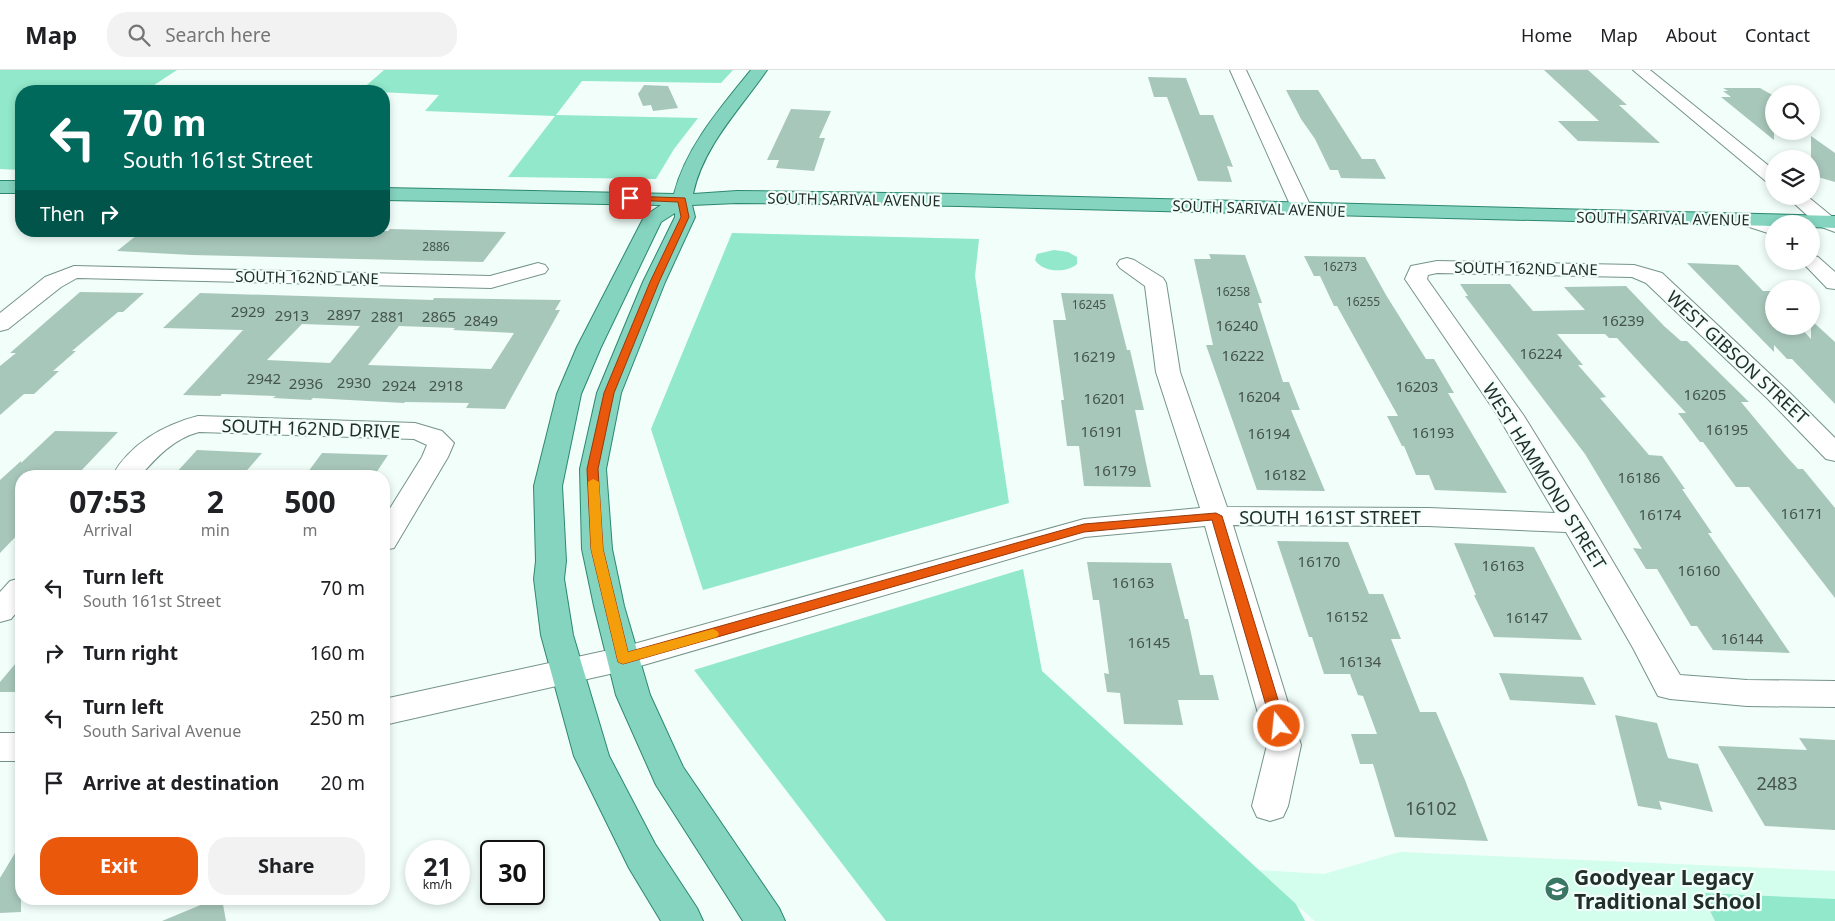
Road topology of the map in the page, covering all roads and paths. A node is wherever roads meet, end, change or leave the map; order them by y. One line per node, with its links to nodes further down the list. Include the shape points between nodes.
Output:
1 (759, 70): 8 (main road, via 712,134 686,183)
2 (1238, 70): 10 (street)
3 (1641, 70): 4 (street)
4 (1765, 172)
5 (0, 187): 6 (main road)
6 (15, 187)
7 (390, 194): 8 (main road, SOUTH SARIVAL AVENUE)
8 (682, 200): 10 (main road, SOUTH SARIVAL AVENUE, via 734,208); 29 (main road, via 685,217 654,282 609,393 593,469 597,549); 29 (main road, via 653,219 589,347 569,394 548,486 549,579 557,635)
9 (1805, 205): 13 (street)
10 (1304, 215): 11 (main road, SOUTH SARIVAL AVENUE); 14 (main road, SOUTH SARIVAL AVENUE)
11 (1747, 220): 12 (street); 13 (main road, SOUTH SARIVAL AVENUE)
12 (1765, 225)
13 (1828, 227)
14 (1765, 231)
15 (1127, 264): 24 (street, via 1155,283 1168,372)
16 (538, 269): 21 (street, SOUTH 162ND LANE, via 491,282 74,272 53,282)
17 (1820, 269): 20 (street)
18 (1418, 270): 19 (street, SOUTH 162ND LANE, via 1446,267); 25 (street, WEST HAMMOND STREET, via 1416,279 1511,416)
19 (1634, 271): 22 (street, WEST GIBSON STREET, via 1654,278)
20 (1835, 283)
21 (0, 324)
22 (1835, 452)
23 (131, 470): 26 (street, SOUTH 162ND DRIVE, via 165,436 198,424 415,431 433,436 441,443 435,457)
24 (1216, 516): 25 (street, SOUTH 161ST STREET, via 1428,517); 29 (street, SOUTH 161ST STREET, via 1084,528); 34 (street, via 1284,745)
25 (1576, 523): 30 (street, WEST HAMMOND STREET, via 1670,687 1747,693)
26 (390, 532)
27 (15, 595): 28 (street)
28 (0, 611)
29 (595, 665): 31 (street, SOUTH 161ST STREET); 35 (main road, via 592,756 642,856); 36 (main road, via 633,695 669,775)
30 (1835, 694)
31 (390, 711)
32 (0, 747): 33 (street)
33 (15, 747)
34 (1270, 806)
35 (683, 921)
36 (765, 921)

